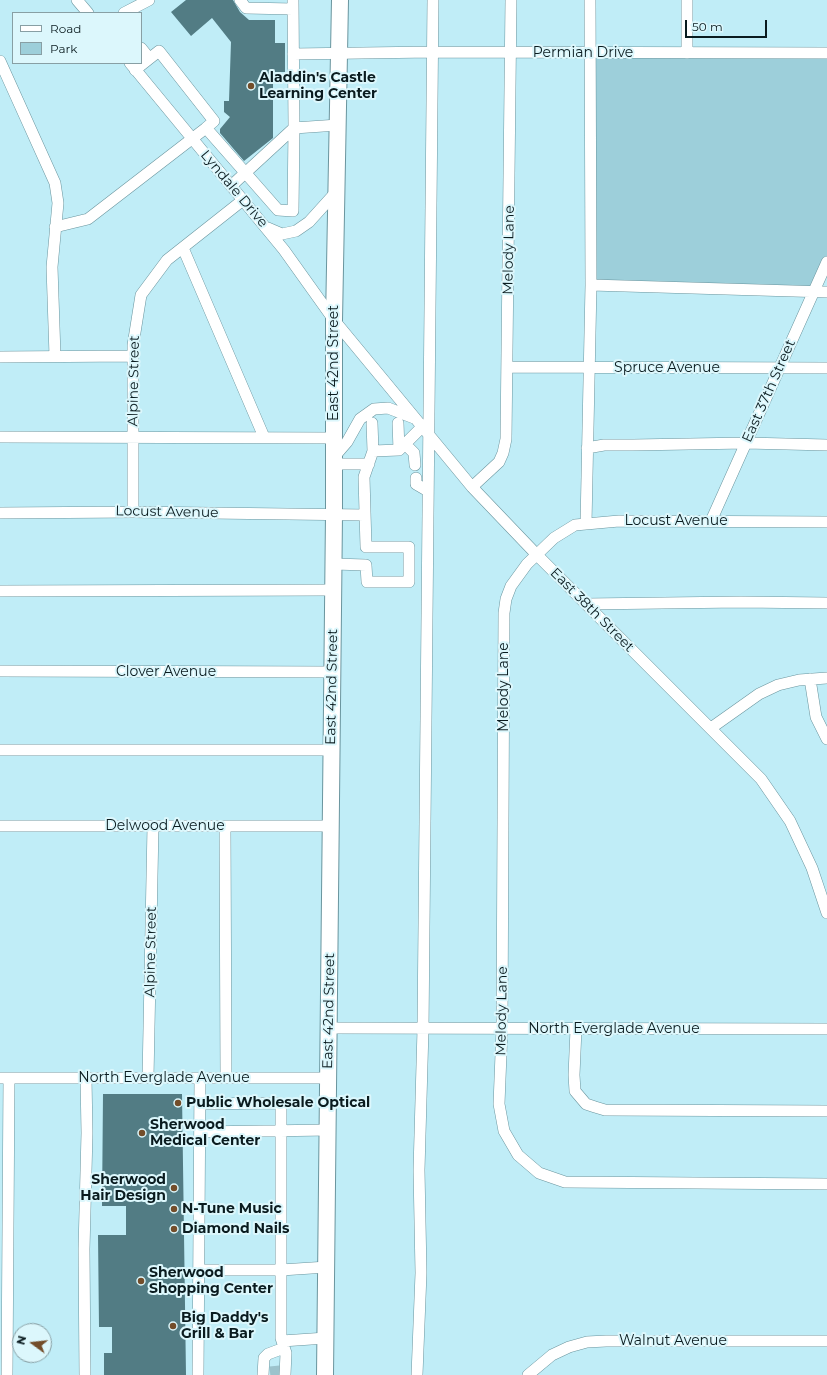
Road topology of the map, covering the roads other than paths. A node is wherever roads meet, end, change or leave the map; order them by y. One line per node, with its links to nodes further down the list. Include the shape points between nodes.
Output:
1 (77, 0): 10 (street)
2 (149, 0): 11 (street)
3 (240, 0): 9 (street, via 246,8)
4 (340, 0): 19 (highway, East 42nd Street)
5 (433, 0): 13 (street)
6 (511, 0): 14 (street, Melody Lane)
7 (590, 0): 15 (street)
8 (687, 0): 16 (street)
9 (293, 4): 18 (street)
10 (87, 12)
11 (126, 12)
12 (142, 49): 20 (street)
13 (432, 52): 14 (street, Permian Drive); 19 (street, Permian Drive); 49 (street)
14 (511, 52): 15 (street, Permian Drive); 43 (street, Melody Lane)
15 (590, 52): 16 (street, Permian Drive); 36 (street)
16 (687, 53): 17 (street, Permian Drive)
17 (827, 53)
18 (293, 54): 19 (street, Permian Drive); 26 (street)
19 (340, 54): 24 (highway, East 42nd Street)
20 (149, 58): 22 (street); 25 (street, via 159,51 214,121)
21 (0, 61): 32 (street, via 55,183 58,203)
22 (142, 61)
23 (132, 66): 27 (street, Lyndale Drive)
24 (338, 126): 26 (street); 30 (highway, East 42nd Street)
25 (206, 128): 27 (street); 28 (street)
26 (294, 128): 28 (street); 28 (street, via 293,211 278,210)
27 (192, 139): 29 (street, Lyndale Drive); 32 (street, via 88,219)
28 (246, 174): 29 (street)
29 (231, 186): 31 (street, Lyndale Drive)
30 (337, 190): 33 (street, via 309,222 296,231 282,234); 39 (highway, East 42nd Street)
31 (243, 200): 33 (street, Lyndale Drive); 34 (street, Alpine Street)
32 (56, 227): 40 (street, via 52,267)
33 (266, 227): 39 (street, Lyndale Drive)
34 (183, 248): 41 (street, Alpine Street, via 167,260 141,295); 52 (street)
35 (827, 262): 37 (street, East 37th Street)
36 (591, 285): 37 (street); 44 (street)
37 (814, 292): 38 (street); 45 (street, East 37th Street)
38 (827, 292)
39 (334, 320): 49 (street, East 38th Street); 53 (highway, East 42nd Street)
40 (56, 356): 41 (street); 42 (street)
41 (133, 356): 51 (street, Alpine Street)
42 (0, 357)
43 (508, 368): 44 (street, Spruce Avenue); 63 (street, Melody Lane, via 506,439 503,453 493,469)
44 (588, 368): 45 (street, Spruce Avenue); 57 (street)
45 (780, 368): 46 (street, Spruce Avenue); 54 (street, East 37th Street)
46 (827, 368)
47 (372, 423): 58 (street)
48 (398, 423): 56 (street)
49 (422, 427): 56 (street); 59 (street); 60 (street, via 388,408 374,409 360,419); 63 (street, East 38th Street)
50 (0, 437): 51 (street)
51 (133, 437): 52 (street); 65 (street, Alpine Street)
52 (264, 437): 53 (street)
53 (334, 438): 60 (highway, East 42nd Street)
54 (746, 444): 55 (street); 57 (street, via 611,445); 69 (street, East 37th Street)
55 (827, 445)
56 (402, 447): 58 (street); 62 (street, via 414,452)
57 (587, 448): 71 (street)
58 (373, 451): 61 (street)
59 (428, 456): 62 (street); 64 (street)
60 (334, 460): 61 (street); 67 (highway, East 42nd Street)
61 (369, 464): 68 (street, via 364,477)
62 (415, 471): 64 (street, via 416,484)
63 (472, 487): 75 (street, East 38th Street)
64 (428, 491): 74 (street)
65 (133, 512): 66 (street, Locust Avenue); 67 (street, Locust Avenue)
66 (0, 513)
67 (334, 514): 68 (street, Locust Avenue); 76 (highway, East 42nd Street)
68 (366, 515): 72 (street)
69 (711, 521): 70 (street, Locust Avenue); 71 (street, Locust Avenue, via 619,521)
70 (827, 522)
71 (586, 524): 75 (street, Locust Avenue, via 566,529)
72 (366, 547): 73 (street); 77 (street)
73 (409, 547): 74 (street); 77 (street, via 409,582 367,582)
74 (427, 547): 97 (street)
75 (537, 555): 81 (street, East 38th Street); 98 (street, Melody Lane, via 510,586 504,613)
76 (334, 564): 77 (street); 78 (highway, East 42nd Street)
77 (366, 565)
78 (333, 590): 79 (street); 83 (highway, East 42nd Street)
79 (0, 591)
80 (827, 602): 81 (street)
81 (586, 604): 86 (street, East 38th Street)
82 (0, 671): 83 (street, Clover Avenue)
83 (333, 672): 89 (highway, East 42nd Street)
84 (827, 678): 85 (street)
85 (810, 679): 86 (street, via 778,685 759,694); 87 (street, via 816,717)
86 (711, 728): 94 (street, East 38th Street, via 760,779 790,821)
87 (827, 739)
88 (0, 750): 89 (street)
89 (332, 750): 93 (highway, East 42nd Street)
90 (0, 826): 91 (street, Delwood Avenue)
91 (153, 826): 92 (street, Delwood Avenue); 103 (street, Alpine Street)
92 (225, 826): 93 (street, Delwood Avenue); 105 (street)
93 (331, 826): 96 (highway, East 42nd Street)
94 (822, 879): 95 (street, East 38th Street)
95 (827, 914)
96 (329, 1028): 97 (street, North Everglade Avenue); 106 (highway, East 42nd Street)
97 (423, 1028): 98 (street, North Everglade Avenue); 124 (street, via 419,1170 421,1273)
98 (502, 1029): 99 (street, North Everglade Avenue); 112 (street, Melody Lane, via 499,1104 504,1131 527,1165 545,1176 578,1184)
99 (576, 1029): 100 (street, North Everglade Avenue); 108 (street, via 575,1091 586,1104 595,1107 605,1110)
100 (827, 1030)
101 (5, 1078): 102 (street, North Everglade Avenue); 120 (street)
102 (86, 1078): 103 (street, North Everglade Avenue); 121 (street)
103 (148, 1078): 104 (street, North Everglade Avenue)
104 (200, 1078): 105 (street, North Everglade Avenue); 107 (street)
105 (226, 1078): 106 (street, North Everglade Avenue)
106 (328, 1078): 109 (highway, East 42nd Street)
107 (200, 1104): 110 (street, via 278,1103 281,1105); 111 (street)
108 (827, 1110)
109 (328, 1130): 110 (street); 113 (highway, East 42nd Street)
110 (282, 1131): 111 (street); 115 (street)
111 (200, 1132): 114 (street)
112 (827, 1184)
113 (326, 1267): 115 (street); 116 (highway, East 42nd Street)
114 (199, 1270): 115 (street); 122 (street)
115 (281, 1270): 118 (street)
116 (326, 1338): 118 (street); 123 (highway, East 42nd Street)
117 (827, 1341): 125 (street, Walnut Avenue, via 588,1342 552,1355)
118 (283, 1345): 119 (street, via 286,1353); 119 (street, via 264,1358)
119 (274, 1373)
120 (8, 1375)
121 (84, 1375)
122 (198, 1375)
123 (325, 1375)
124 (417, 1375)
125 (528, 1375)

